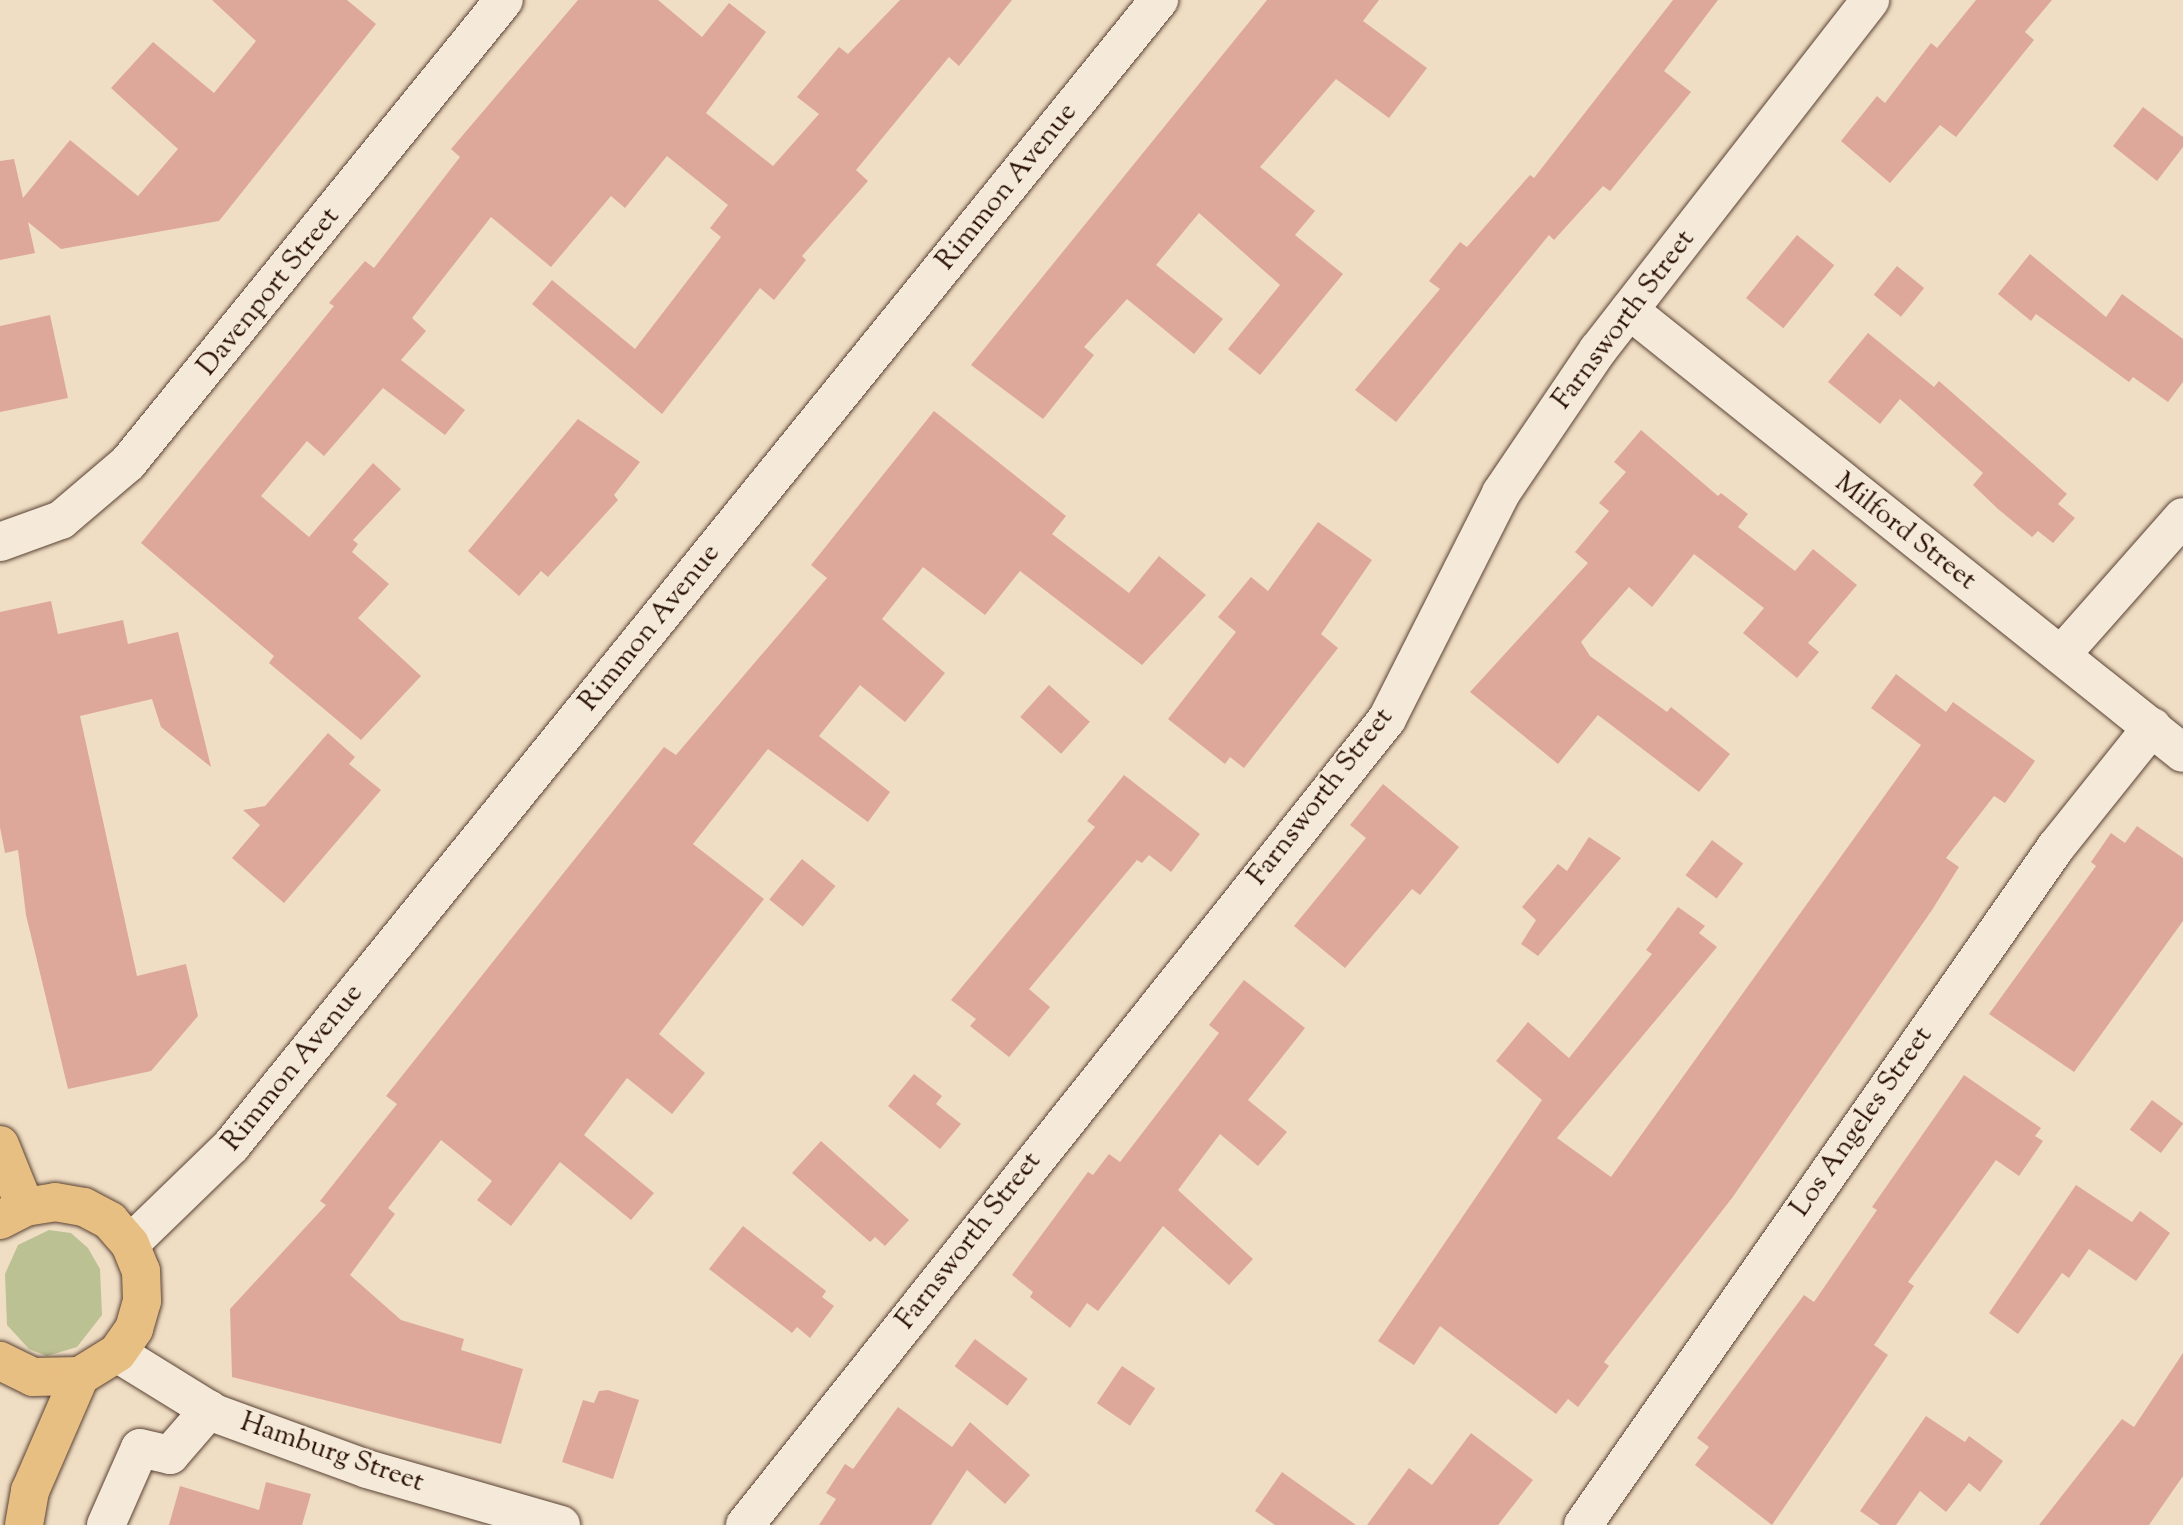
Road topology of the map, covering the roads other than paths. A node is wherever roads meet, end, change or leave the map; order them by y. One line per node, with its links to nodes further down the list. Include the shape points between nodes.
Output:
1 (504, 0): 6 (street, Davenport Street, via 128,463 61,520)
2 (1159, 0): 12 (street, Rimmon Avenue, via 231,1146)
3 (1870, 0): 4 (street, Farnsworth Street)
4 (1629, 310): 7 (street, Milford Street); 20 (street, Farnsworth Street, via 1500,493 1387,719)
5 (2183, 517): 7 (street)
6 (0, 542)
7 (2060, 655): 8 (street, Milford Street)
8 (2152, 727): 9 (street, Milford Street); 21 (street, Los Angeles Street, via 2040,870)
9 (2183, 753)
10 (0, 1145): 11 (main road)
11 (13, 1214): 12 (main road, via 55,1202 84,1207 110,1221)
12 (130, 1244): 13 (main road, via 141,1271 142,1301 134,1329)
13 (117, 1353): 15 (main road); 16 (street, Hamburg Street)
14 (0, 1361): 15 (main road, via 33,1377)
15 (80, 1376): 17 (main road, via 30,1491)
16 (209, 1410): 18 (street, via 170,1455 140,1448); 19 (street, Hamburg Street, via 367,1469)
17 (24, 1525)
18 (106, 1525)
19 (561, 1525)
20 (745, 1525)
21 (1583, 1525)

